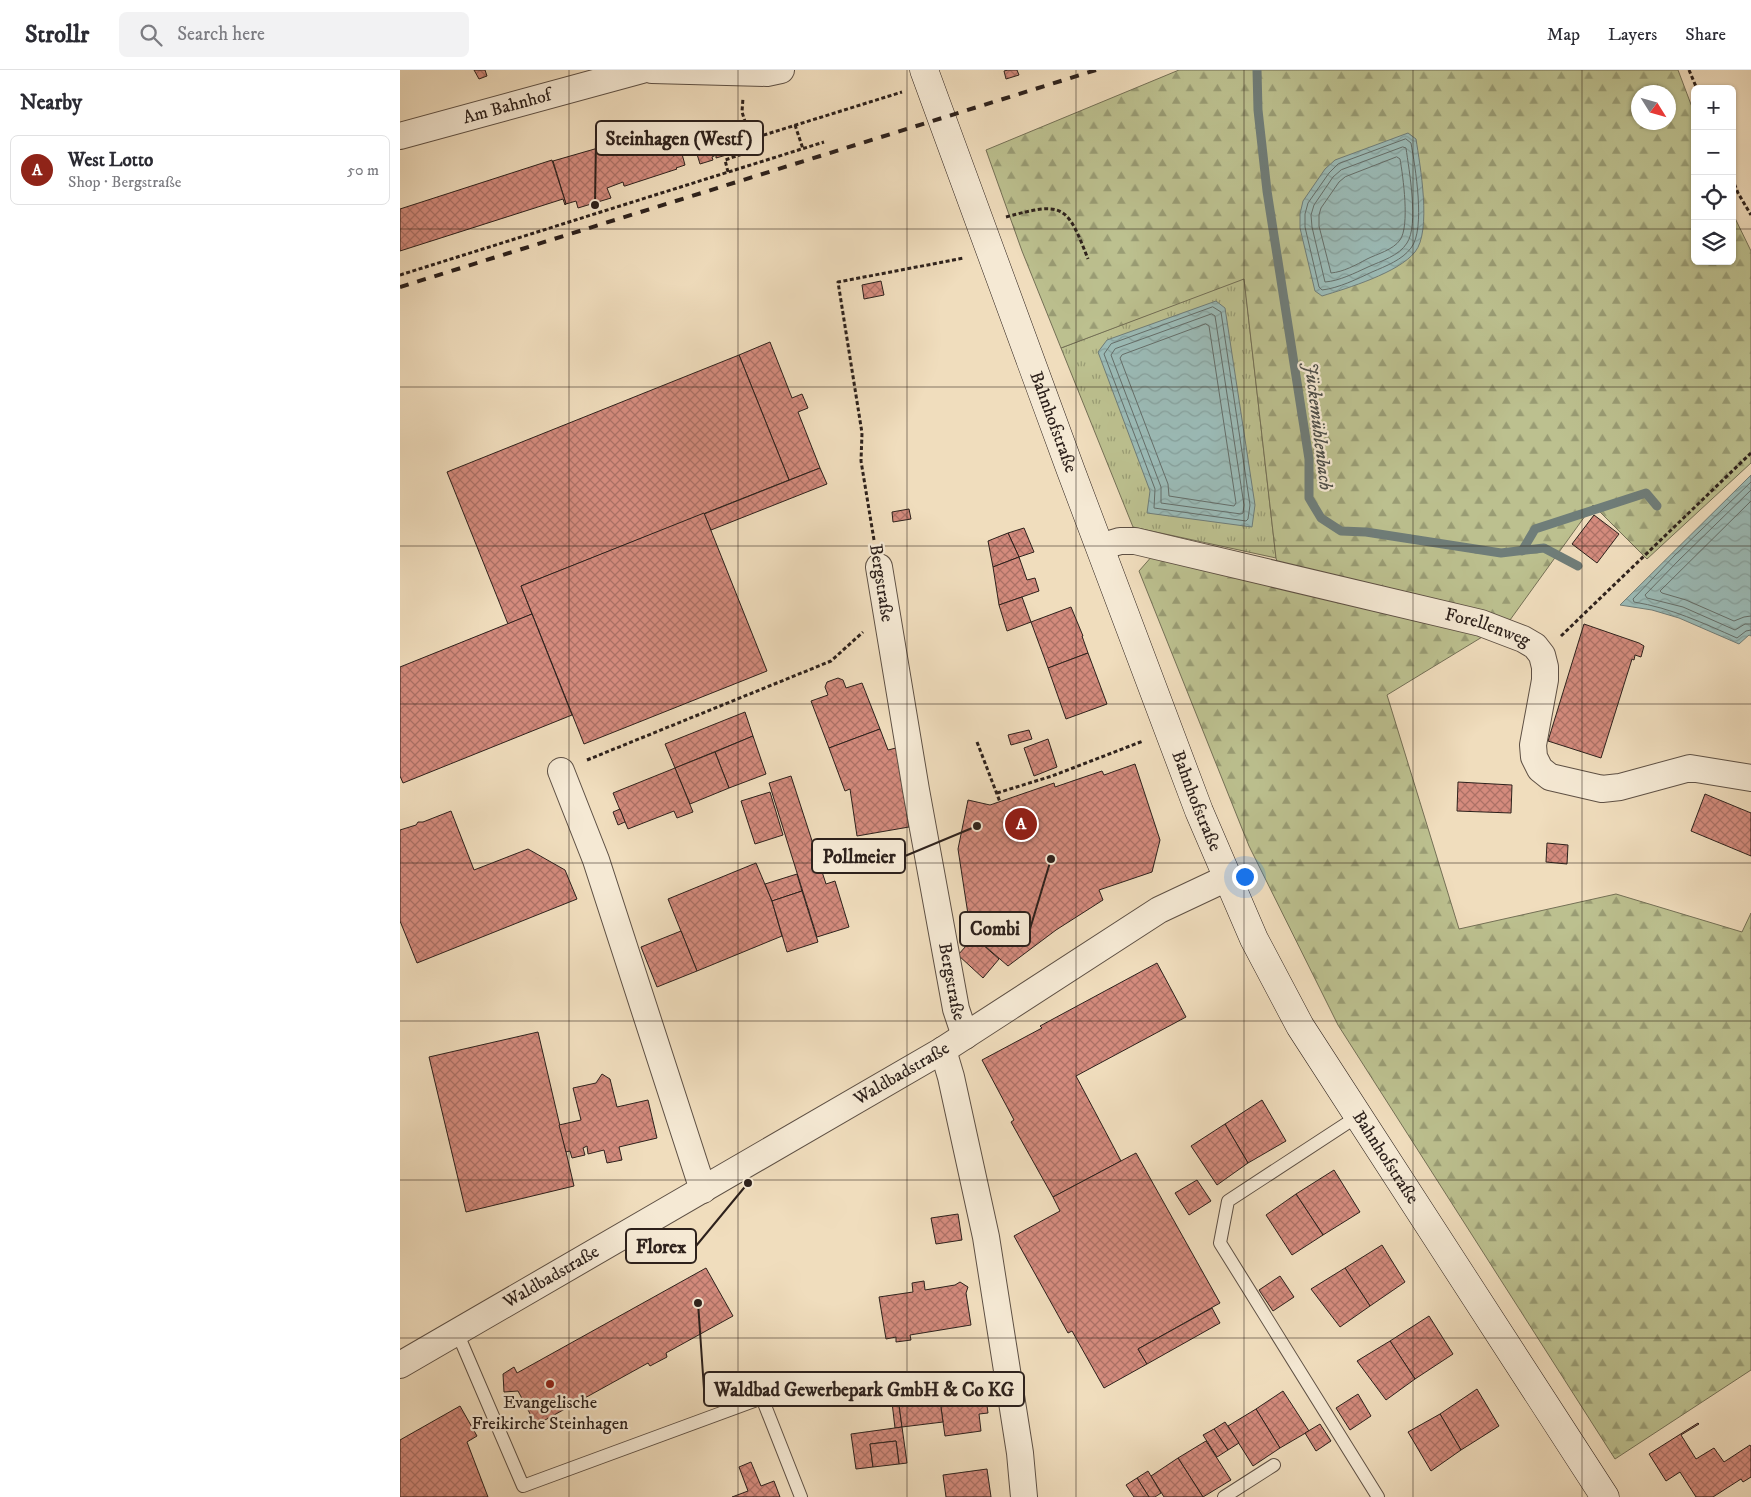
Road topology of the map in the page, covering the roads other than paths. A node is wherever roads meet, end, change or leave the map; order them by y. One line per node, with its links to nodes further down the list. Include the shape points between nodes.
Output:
1 (642, 70): 5 (street, Am Bahnhof)
2 (652, 70): 3 (street, via 767,74)
3 (781, 70)
4 (926, 77): 6 (street, Bahnhofstraße)
5 (400, 136)
6 (1100, 547): 9 (street, Forellenweg, via 1134,541 1471,620 1523,639 1542,655 1545,667 1533,745 1540,769 1550,777 1602,789 1690,768); 10 (street, Bahnhofstraße)
7 (879, 567): 11 (street, Bergstraße, via 921,819 956,1009)
8 (561, 771): 14 (street, via 596,860)
9 (1751, 778)
10 (1227, 878): 11 (street, Waldbadstraße, via 1160,910); 13 (street, Bahnhofstraße, via 1254,939 1296,1017)
11 (964, 1036): 12 (street, Waldbadstraße)
12 (943, 1050): 14 (street, Waldbadstraße); 19 (street, via 986,1237)
13 (1358, 1116): 21 (lane, via 1228,1201 1220,1243); 22 (street, Bahnhofstraße)
14 (703, 1190): 15 (street, Waldbadstraße)
15 (457, 1332): 16 (street, Waldbadstraße); 18 (lane, via 523,1486 762,1398)
16 (400, 1365)
17 (1274, 1465): 20 (lane)
18 (801, 1497)
19 (1024, 1497)
20 (1224, 1497)
21 (1378, 1497)
22 (1605, 1497)

